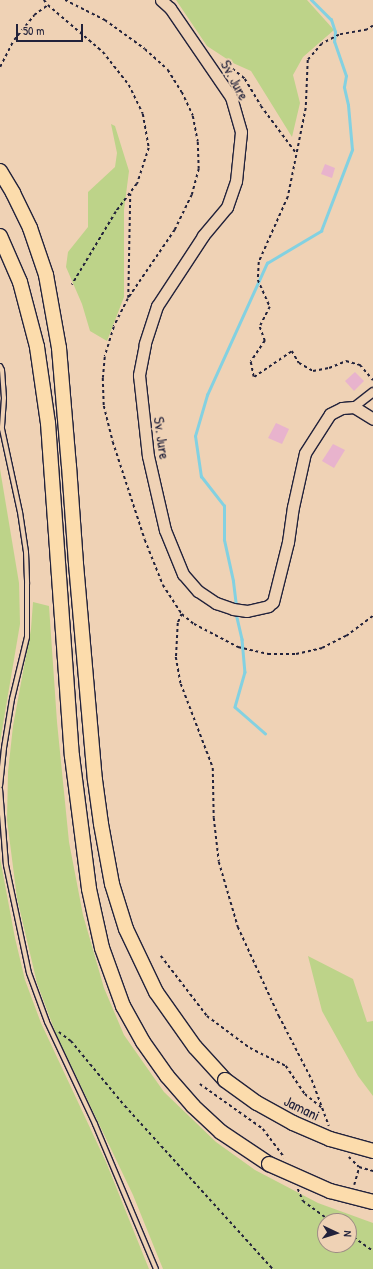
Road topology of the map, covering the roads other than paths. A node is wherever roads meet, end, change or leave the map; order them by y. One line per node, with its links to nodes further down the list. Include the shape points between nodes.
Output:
1 (161, 0): 6 (street, Sv. Jure, via 170,8 207,60 230,97 242,132 236,181 227,207 203,236 157,306 144,344 139,375 148,456 165,530 183,574 198,591 216,603 238,609 259,609 273,602 288,542 292,506 304,453 330,414 342,408)
2 (0, 171): 9 (highway, Jamani, bridge, via 22,210 43,268 59,348 95,780 112,884 126,929 156,992 186,1035 225,1080 257,1104 293,1123 330,1139)
3 (0, 236): 10 (highway, bridge, via 22,290 37,347 48,423 72,756 89,889 102,948 115,987 147,1048 167,1076 193,1106 221,1132 269,1164 330,1191)
4 (0, 366): 8 (lane, via 4,398 2,429 20,512 26,552 27,584 27,637 12,699)
5 (373, 392): 6 (street)
6 (354, 407): 7 (street)
7 (373, 419)
8 (0, 787): 11 (lane, via 6,865 29,973 47,1022 95,1124)
9 (373, 1151)
10 (373, 1202)
11 (156, 1269)

